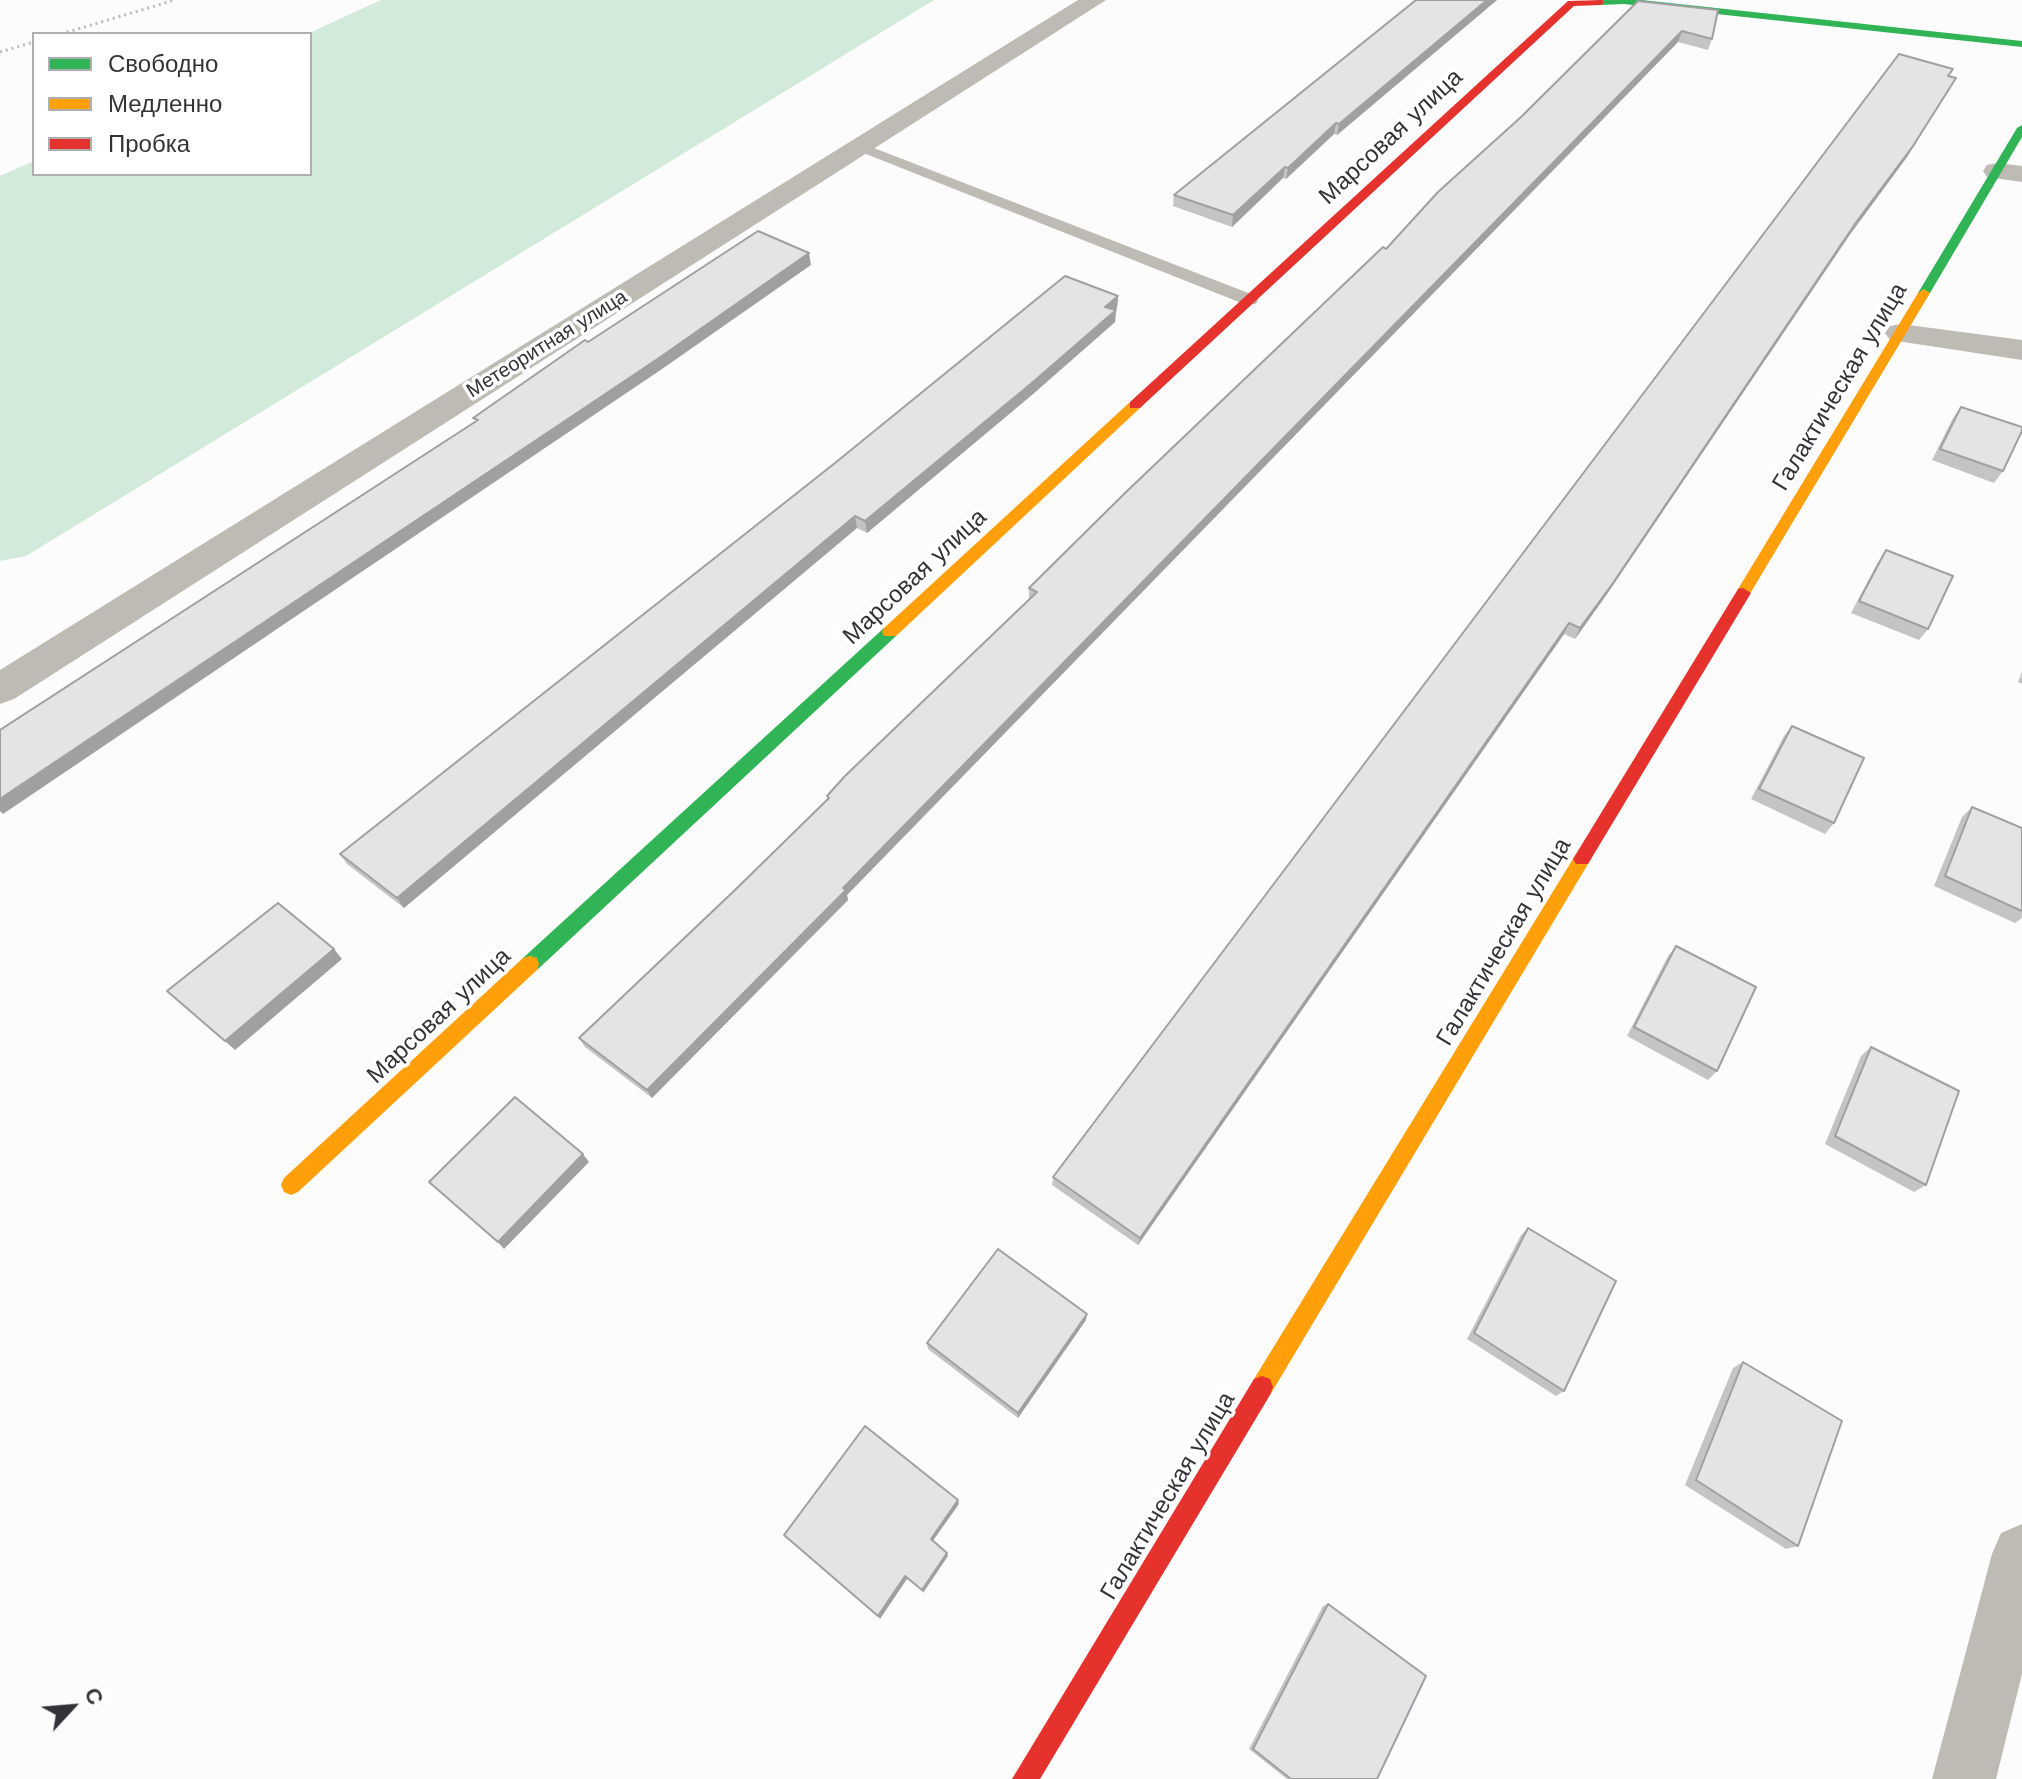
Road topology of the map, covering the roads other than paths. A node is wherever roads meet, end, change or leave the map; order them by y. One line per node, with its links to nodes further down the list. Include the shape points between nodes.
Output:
1 (1094, 0): 4 (street, Метеоритная улица)
2 (2022, 44): 6 (street, Марсовая улица, via 1624,1 1571,3)
3 (2022, 128): 5 (street, Галактическая улица)
4 (861, 147): 6 (lane); 9 (street, Метеоритная улица)
5 (2009, 172): 7 (street, Галактическая улица)
6 (1250, 300): 10 (street, Марсовая улица)
7 (1901, 333): 8 (street); 12 (street, Галактическая улица)
8 (2022, 350)
9 (0, 689)
10 (291, 1185)
11 (2022, 1554): 13 (street)
12 (1025, 1779)
13 (1964, 1779)

